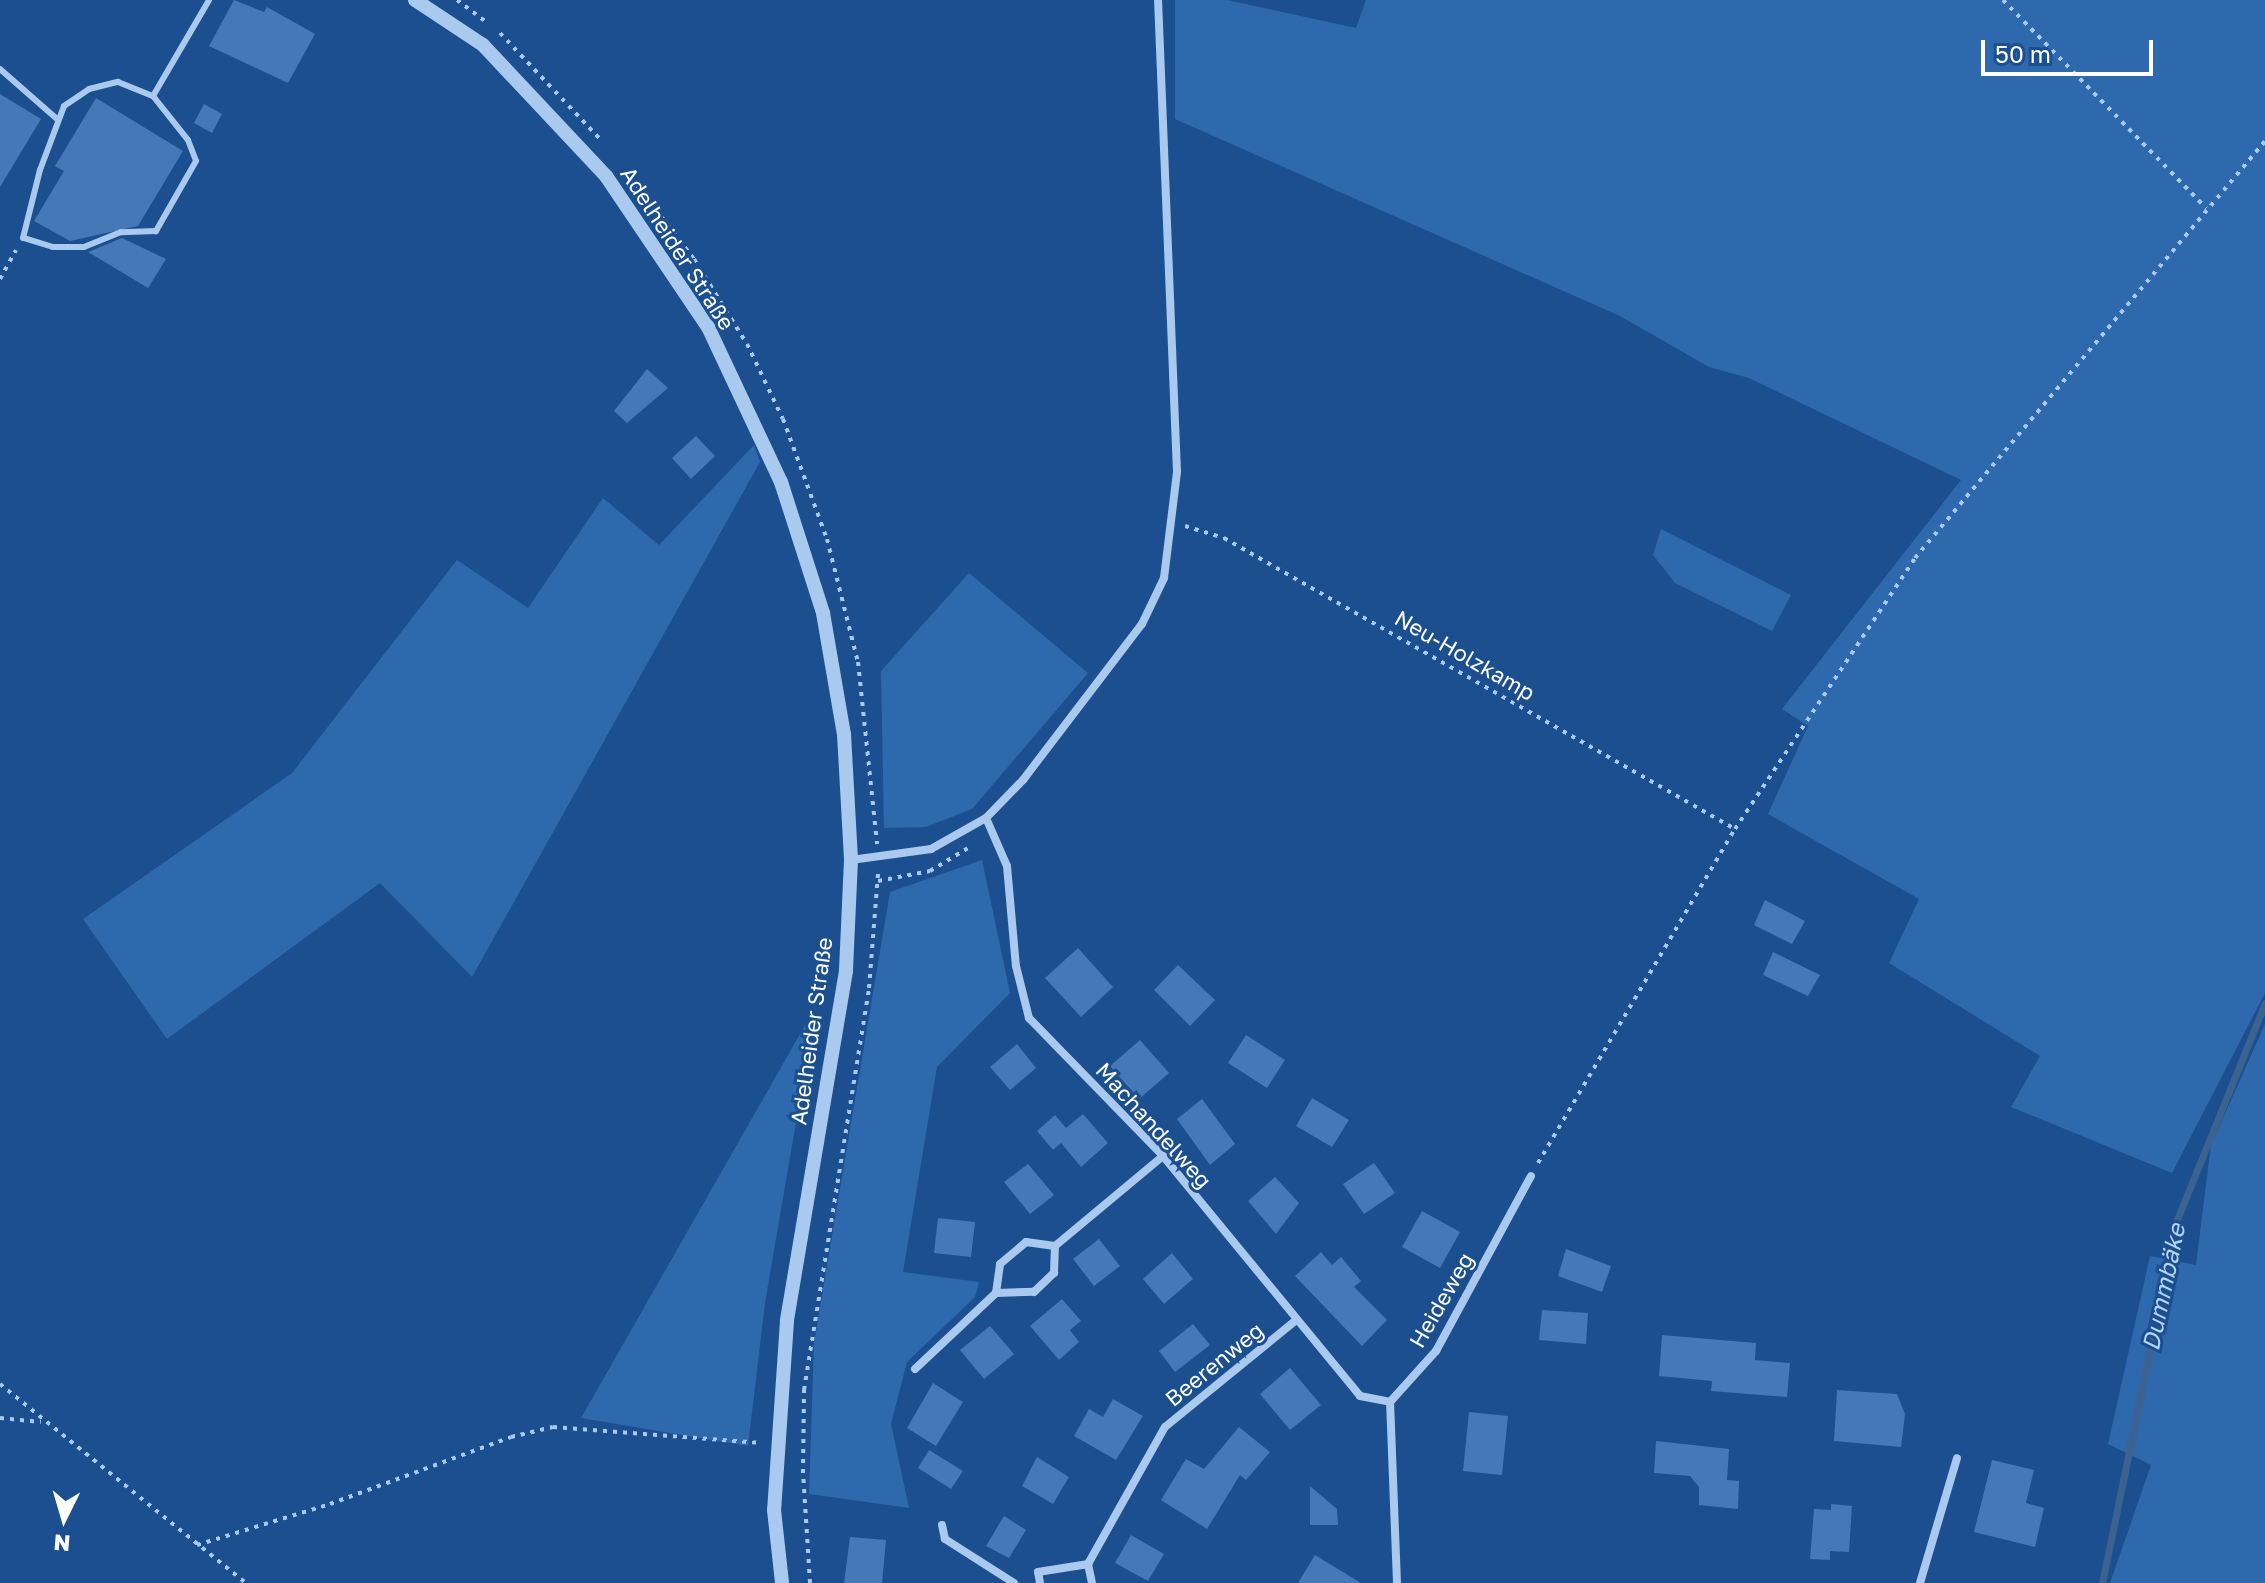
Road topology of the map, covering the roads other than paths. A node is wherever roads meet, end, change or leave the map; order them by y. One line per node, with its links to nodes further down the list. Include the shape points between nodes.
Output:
1 (209, 0): 5 (lane)
2 (415, 0): 8 (street, Adelheider Straße, via 483,45 606,176 708,327 781,482 823,613 844,734)
3 (1158, 0): 7 (street, via 1177,472 1164,578 1142,624 1023,780)
4 (0, 69): 6 (lane)
5 (153, 96): 6 (lane, via 118,82 89,89 64,106); 6 (lane, via 188,140 196,161 156,231 121,232 84,247 53,247 23,238)
6 (58, 120)
7 (986, 818): 8 (street, via 931,849); 9 (street, Machandelweg, via 1007,866 1016,966 1029,1018)
8 (851, 860): 19 (street, Adelheider Straße, via 846,971 787,1321 774,1510)
9 (1163, 1156): 11 (street); 13 (street, Machandelweg)
10 (1531, 1176): 15 (street, Heideweg, via 1436,1351)
11 (1055, 1246): 12 (street, via 1026,1242 1000,1264); 12 (street, via 1054,1273 1034,1292)
12 (996, 1293): 14 (street)
13 (1295, 1321): 15 (street, Machandelweg, via 1360,1396); 18 (street, Beerenweg, via 1165,1427)
14 (915, 1369)
15 (1390, 1402): 23 (street)
16 (1957, 1458): 24 (street)
17 (942, 1525): 20 (street, via 945,1539)
18 (1088, 1564): 21 (street, via 1038,1572); 22 (street)
19 (782, 1583)
20 (1014, 1583)
21 (1040, 1583)
22 (1092, 1583)
23 (1397, 1583)
24 (1920, 1583)

